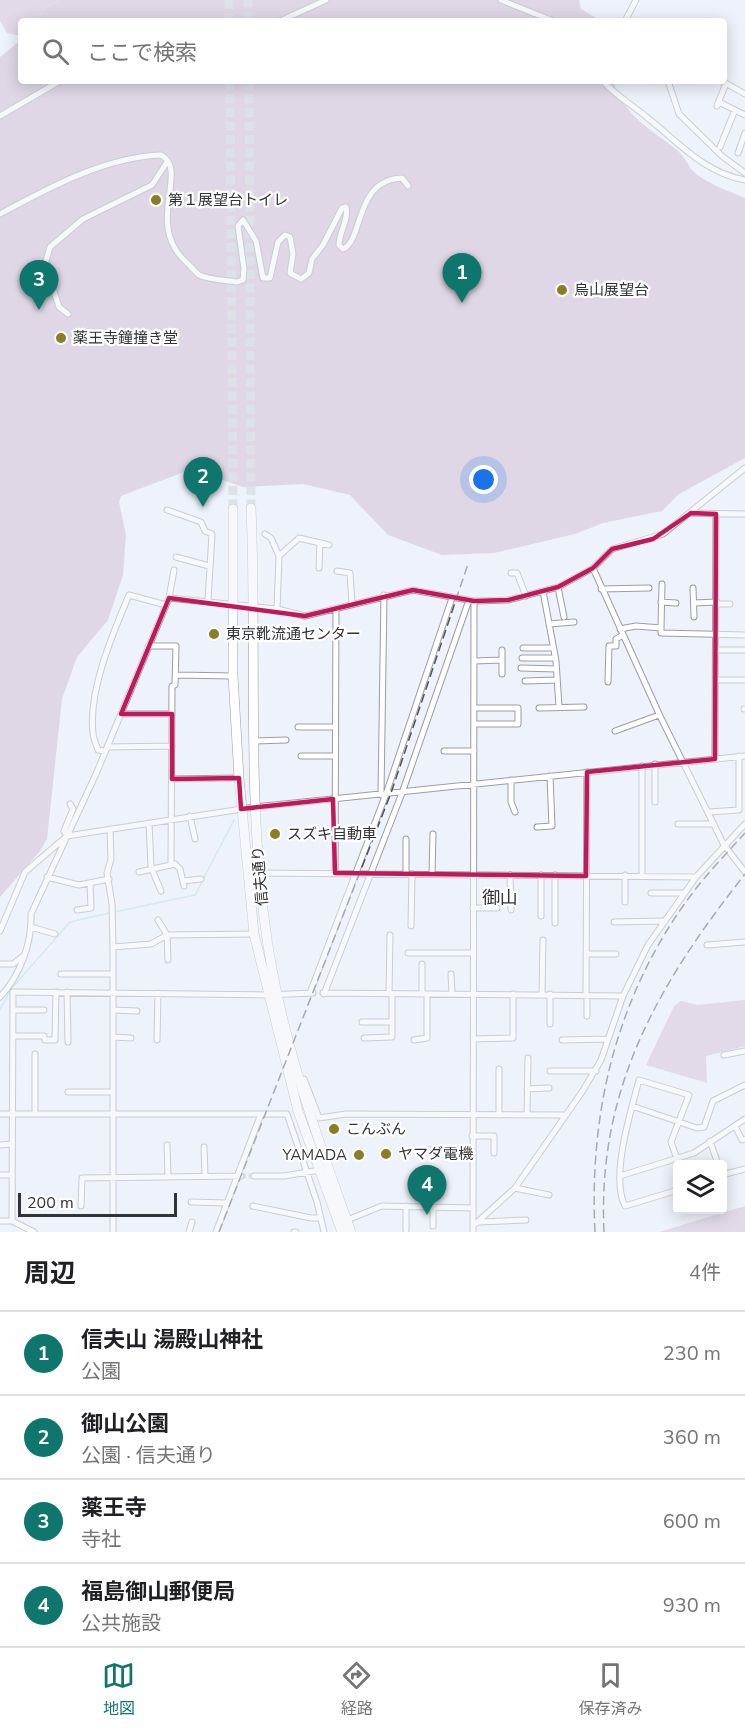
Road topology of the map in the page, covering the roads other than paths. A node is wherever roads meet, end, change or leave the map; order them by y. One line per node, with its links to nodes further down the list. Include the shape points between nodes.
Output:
1 (326, 0): 4 (street)
2 (501, 0): 5 (street)
3 (636, 0): 6 (street)
4 (287, 18)
5 (546, 18)
6 (627, 18)
7 (55, 84): 15 (street)
8 (606, 84): 21 (street, via 680,148 715,170)
9 (669, 84): 20 (street, via 679,114)
10 (723, 84): 13 (street, via 718,104)
11 (727, 84): 12 (street)
12 (745, 93)
13 (735, 110): 14 (street); 17 (street)
14 (745, 115)
15 (0, 116)
16 (745, 133): 18 (street)
17 (720, 147)
18 (738, 153)
19 (166, 162): 22 (street, via 171,171 172,190 165,219 172,248 199,274 237,282 243,280 244,269 238,229 241,221 256,241 263,278 270,278 278,242 285,235 290,237 293,248 290,273 301,279 309,273 312,259 342,208 346,207 348,214 339,238 343,249 350,243 357,221 377,187 399,178); 23 (street, via 161,155 112,163); 24 (street, via 152,184 83,219 50,247 45,264 59,307)
20 (745, 173)
21 (745, 180)
22 (408, 186)
23 (0, 214)
24 (68, 314)
25 (745, 468): 29 (street)
26 (251, 508): 63 (highway, 信夫通り)
27 (233, 509): 59 (highway, 信夫通り)
28 (167, 510): 37 (street, via 201,522 205,531 212,534)
29 (691, 513): 30 (street); 39 (street, via 653,539 612,549)
30 (716, 514): 31 (street); 58 (street)
31 (745, 514)
32 (265, 534): 35 (street)
33 (320, 543): 34 (street); 35 (street, via 299,538); 38 (street)
34 (329, 545)
35 (279, 556): 64 (street)
36 (176, 557): 37 (street)
37 (209, 566): 53 (street)
38 (319, 568)
39 (593, 568): 44 (street); 47 (street)
40 (174, 570): 51 (street)
41 (337, 571): 60 (street, via 350,573)
42 (511, 573): 50 (street, via 517,573)
43 (662, 584): 55 (street)
44 (558, 587): 48 (street); 66 (street)
45 (649, 588): 47 (street)
46 (693, 588): 57 (street)
47 (601, 589): 71 (street)
48 (543, 591): 50 (street); 69 (street)
49 (384, 595): 52 (street, via 413,590); 60 (street); 126 (street)
50 (526, 596): 54 (street)
51 (169, 598): 53 (street); 62 (street)
52 (452, 598): 54 (street); 126 (street)
53 (208, 600): 59 (street)
54 (472, 600): 84 (street); 125 (street)
55 (661, 602): 56 (street); 70 (street)
56 (676, 603)
57 (694, 603): 58 (street); 67 (street)
58 (717, 603): 61 (street); 72 (street)
59 (234, 604): 63 (street); 89 (highway, 信夫通り)
60 (352, 604): 65 (street)
61 (730, 604)
62 (166, 605): 75 (street); 109 (street, via 129,595 96,692 93,733 98,750)
63 (253, 607): 64 (street); 106 (highway, 信夫通り)
64 (277, 609): 65 (street, via 305,616)
65 (336, 609): 104 (street)
66 (564, 617)
67 (694, 617)
68 (574, 622): 69 (street)
69 (549, 624): 77 (street)
70 (661, 628): 71 (street); 72 (street, via 661,633)
71 (620, 629): 74 (street)
72 (717, 634): 73 (street); 79 (street)
73 (745, 634)
74 (623, 635): 94 (street, via 607,652); 101 (street)
75 (148, 646): 88 (street, via 176,646); 99 (street)
76 (523, 648): 77 (street)
77 (553, 648): 82 (street)
78 (502, 650): 83 (street)
79 (717, 650): 80 (street); 91 (street)
80 (745, 650)
81 (522, 658): 82 (street)
82 (555, 658): 86 (street)
83 (502, 660): 84 (street); 87 (street)
84 (474, 661): 97 (street)
85 (521, 668): 86 (street)
86 (556, 669): 90 (street)
87 (502, 674)
88 (177, 675): 89 (street); 100 (street, via 172,686)
89 (233, 676): 121 (highway, 信夫通り)
90 (557, 680): 93 (street); 95 (street)
91 (717, 680): 92 (street); 115 (street)
92 (745, 680)
93 (525, 681)
94 (608, 682)
95 (559, 707): 96 (street); 98 (street)
96 (584, 707)
97 (474, 708): 102 (street); 102 (street, via 518,708 518,724)
98 (539, 708)
99 (121, 714): 100 (street); 109 (street)
100 (172, 714): 108 (street)
101 (659, 715): 105 (street); 116 (street)
102 (474, 724): 111 (street)
103 (298, 727): 104 (street)
104 (334, 727): 113 (street)
105 (615, 731)
106 (255, 741): 107 (street); 130 (highway, 信夫通り)
107 (286, 741)
108 (172, 746): 109 (street); 122 (street)
109 (106, 749): 143 (street)
110 (444, 751): 111 (street)
111 (474, 751): 124 (street)
112 (300, 756): 113 (street)
113 (334, 756): 127 (street)
114 (742, 756): 115 (street); 133 (street, via 739,810)
115 (715, 759): 116 (street)
116 (683, 762): 117 (street); 133 (street)
117 (655, 764): 118 (street); 128 (street)
118 (642, 766): 119 (street); 162 (street)
119 (587, 772): 120 (street); 163 (street)
120 (550, 776): 123 (street); 140 (street, via 552,826)
121 (239, 778): 122 (street); 131 (highway, 信夫通り)
122 (172, 780): 135 (street)
123 (511, 780): 124 (street); 132 (street)
124 (474, 784): 125 (street); 157 (street)
125 (402, 793): 126 (street); 154 (street)
126 (384, 795): 127 (street); 153 (street)
127 (333, 799): 130 (street); 152 (street)
128 (655, 802)
129 (70, 804): 143 (street, via 73,809 64,831)
130 (255, 807): 131 (street); 151 (highway, 信夫通り)
131 (241, 810): 134 (street); 187 (highway, 信夫通り)
132 (515, 812)
133 (709, 812): 138 (street)
134 (190, 816): 135 (street); 145 (street)
135 (171, 819): 136 (street); 147 (street)
136 (149, 823): 141 (street); 148 (street)
137 (678, 824): 138 (street)
138 (714, 824): 146 (street)
139 (745, 824): 146 (street)
140 (537, 827)
141 (110, 829): 143 (street); 166 (street)
142 (433, 834): 156 (street)
143 (67, 836): 165 (street); 184 (street, via 25,872)
144 (406, 839): 155 (street)
145 (195, 840)
146 (724, 845): 150 (street); 164 (street)
147 (171, 863): 148 (street); 167 (street, via 179,866 184,884)
148 (153, 869): 149 (street); 169 (street)
149 (140, 872)
150 (745, 872)
151 (259, 873): 152 (street); 216 (highway, 信夫通り)
152 (335, 873): 153 (street)
153 (357, 873): 154 (street); 216 (street, via 311,993)
154 (371, 873): 155 (street); 209 (street, via 323,993)
155 (409, 874): 156 (street); 182 (street)
156 (432, 874): 157 (street)
157 (474, 875): 158 (street); 173 (street)
158 (510, 875): 159 (street); 176 (street)
159 (541, 875): 160 (street); 177 (street)
160 (555, 875): 163 (street); 180 (street)
161 (625, 875): 162 (street); 163 (street); 172 (street)
162 (642, 875): 164 (street)
163 (586, 876): 195 (street)
164 (696, 877): 171 (street)
165 (47, 878): 168 (street, via 75,885); 183 (street, via 31,914)
166 (109, 879): 168 (street); 192 (street)
167 (201, 879)
168 (90, 884): 175 (street, via 91,908)
169 (161, 891)
170 (651, 893): 171 (street)
171 (684, 893): 179 (street)
172 (625, 902)
173 (473, 908): 174 (street); 194 (street)
174 (497, 908)
175 (77, 910)
176 (511, 910)
177 (541, 916)
178 (158, 920): 186 (street)
179 (663, 921): 181 (street); 218 (street)
180 (555, 922)
181 (614, 922)
182 (411, 926)
183 (31, 927): 185 (street); 197 (street)
184 (0, 931)
185 (55, 934)
186 (167, 934): 187 (street); 192 (street, via 151,944); 198 (street)
187 (254, 934): 216 (highway, 信夫通り)
188 (390, 935): 209 (street)
189 (543, 940): 214 (street)
190 (745, 942): 191 (street)
191 (707, 945)
192 (113, 947): 202 (street)
193 (408, 953): 194 (street)
194 (473, 953): 212 (street)
195 (586, 954): 196 (street); 217 (street)
196 (616, 954)
197 (23, 957): 199 (street, via 13,964); 204 (street)
198 (168, 960)
199 (0, 964)
200 (422, 964): 210 (street)
201 (61, 974): 202 (street)
202 (113, 974): 207 (street)
203 (452, 974): 211 (street)
204 (10, 991): 205 (street); 219 (street); 220 (street)
205 (56, 992): 206 (street); 228 (street, via 55,1040)
206 (67, 992): 207 (street); 237 (street)
207 (113, 993): 208 (street); 222 (street)
208 (158, 993): 216 (street); 234 (street)
209 (391, 994): 210 (street); 226 (street)
210 (424, 994): 211 (street); 235 (street, via 427,1038)
211 (452, 994): 212 (street)
212 (473, 994): 213 (street); 232 (street)
213 (513, 994): 214 (street); 232 (street, via 513,1038)
214 (542, 994): 215 (street)
215 (550, 994): 217 (street); 227 (street)
216 (272, 995): 245 (highway, 信夫通り); 252 (highway, 信夫通り)
217 (586, 995): 218 (street); 224 (street)
218 (623, 996): 233 (street)
219 (0, 997)
220 (13, 1010): 221 (street); 228 (street)
221 (44, 1010)
222 (113, 1010): 223 (street); 229 (street)
223 (137, 1011)
224 (587, 1016)
225 (362, 1022): 226 (street)
226 (392, 1022): 231 (street, via 392,1037)
227 (550, 1024)
228 (13, 1036): 254 (street)
229 (113, 1037): 230 (street); 250 (street)
230 (131, 1038)
231 (364, 1038)
232 (473, 1039): 259 (street)
233 (608, 1039): 236 (street); 244 (street)
234 (157, 1040)
235 (414, 1040)
236 (561, 1040)
237 (68, 1042)
238 (745, 1051): 240 (street)
239 (35, 1054): 255 (street)
240 (724, 1055)
241 (528, 1058): 248 (street)
242 (499, 1069): 260 (street)
243 (550, 1071): 244 (street)
244 (596, 1071): 262 (street)
245 (296, 1076): 259 (street, via 303,1077 319,1118 346,1114); 279 (highway, 信夫通り)
246 (745, 1085): 264 (street, via 713,1101 704,1127)
247 (549, 1088): 248 (street)
248 (527, 1089): 261 (street)
249 (68, 1092): 250 (street)
250 (112, 1092): 256 (street)
251 (632, 1106): 264 (street); 264 (street, via 639,1080 689,1095); 289 (street)
252 (298, 1111): 258 (street); 279 (highway, 信夫通り)
253 (0, 1113): 254 (street)
254 (11, 1113): 255 (street); 269 (street)
255 (35, 1113): 256 (street)
256 (112, 1113): 257 (street); 284 (street)
257 (261, 1114): 258 (street); 287 (street)
258 (287, 1114): 280 (street)
259 (473, 1115): 260 (street); 266 (street)
260 (499, 1115): 261 (street)
261 (527, 1115): 262 (street)
262 (566, 1115): 290 (street)
263 (745, 1119): 265 (street)
264 (679, 1121): 276 (street, via 671,1142)
265 (735, 1126): 267 (street); 268 (street)
266 (472, 1136): 273 (street); 275 (street, via 494,1136)
267 (745, 1139)
268 (710, 1142): 276 (street); 277 (street)
269 (11, 1144): 270 (street); 281 (street)
270 (0, 1145)
271 (167, 1145): 285 (street)
272 (204, 1147): 286 (street)
273 (472, 1149): 274 (street); 301 (street)
274 (429, 1150)
275 (494, 1153)
276 (677, 1159): 289 (street)
277 (717, 1160)
278 (745, 1168): 282 (street)
279 (323, 1169): 280 (street); 303 (highway, 信夫通り); 316 (highway, 信夫通り)
280 (308, 1173): 288 (street); 302 (street)
281 (11, 1174): 283 (street); 306 (street)
282 (727, 1174)
283 (0, 1175)
284 (112, 1175): 285 (street); 296 (street, via 80,1179); 312 (street)
285 (168, 1176): 286 (street)
286 (205, 1176): 287 (street)
287 (239, 1176): 295 (street)
288 (254, 1176)
289 (620, 1176): 292 (street, via 625,1206)
290 (515, 1188): 293 (street); 309 (street)
291 (426, 1192): 299 (street)
292 (673, 1192)
293 (549, 1195)
294 (191, 1202): 295 (street)
295 (227, 1203): 314 (street)
296 (81, 1206)
297 (254, 1206): 302 (street)
298 (406, 1206): 299 (street); 303 (street, via 382,1206); 310 (street)
299 (426, 1207): 300 (street)
300 (433, 1207): 301 (street); 308 (street)
301 (473, 1208): 309 (street)
302 (321, 1218): 315 (street)
303 (346, 1220): 317 (highway, 信夫通り)
304 (526, 1220): 309 (street)
305 (0, 1221): 306 (street)
306 (12, 1221): 311 (street)
307 (192, 1222): 313 (street)
308 (433, 1226)
309 (475, 1227)
310 (406, 1230)
311 (34, 1232)
312 (113, 1232)
313 (189, 1232)
314 (216, 1232)
315 (324, 1232)
316 (342, 1232)
317 (351, 1232)

